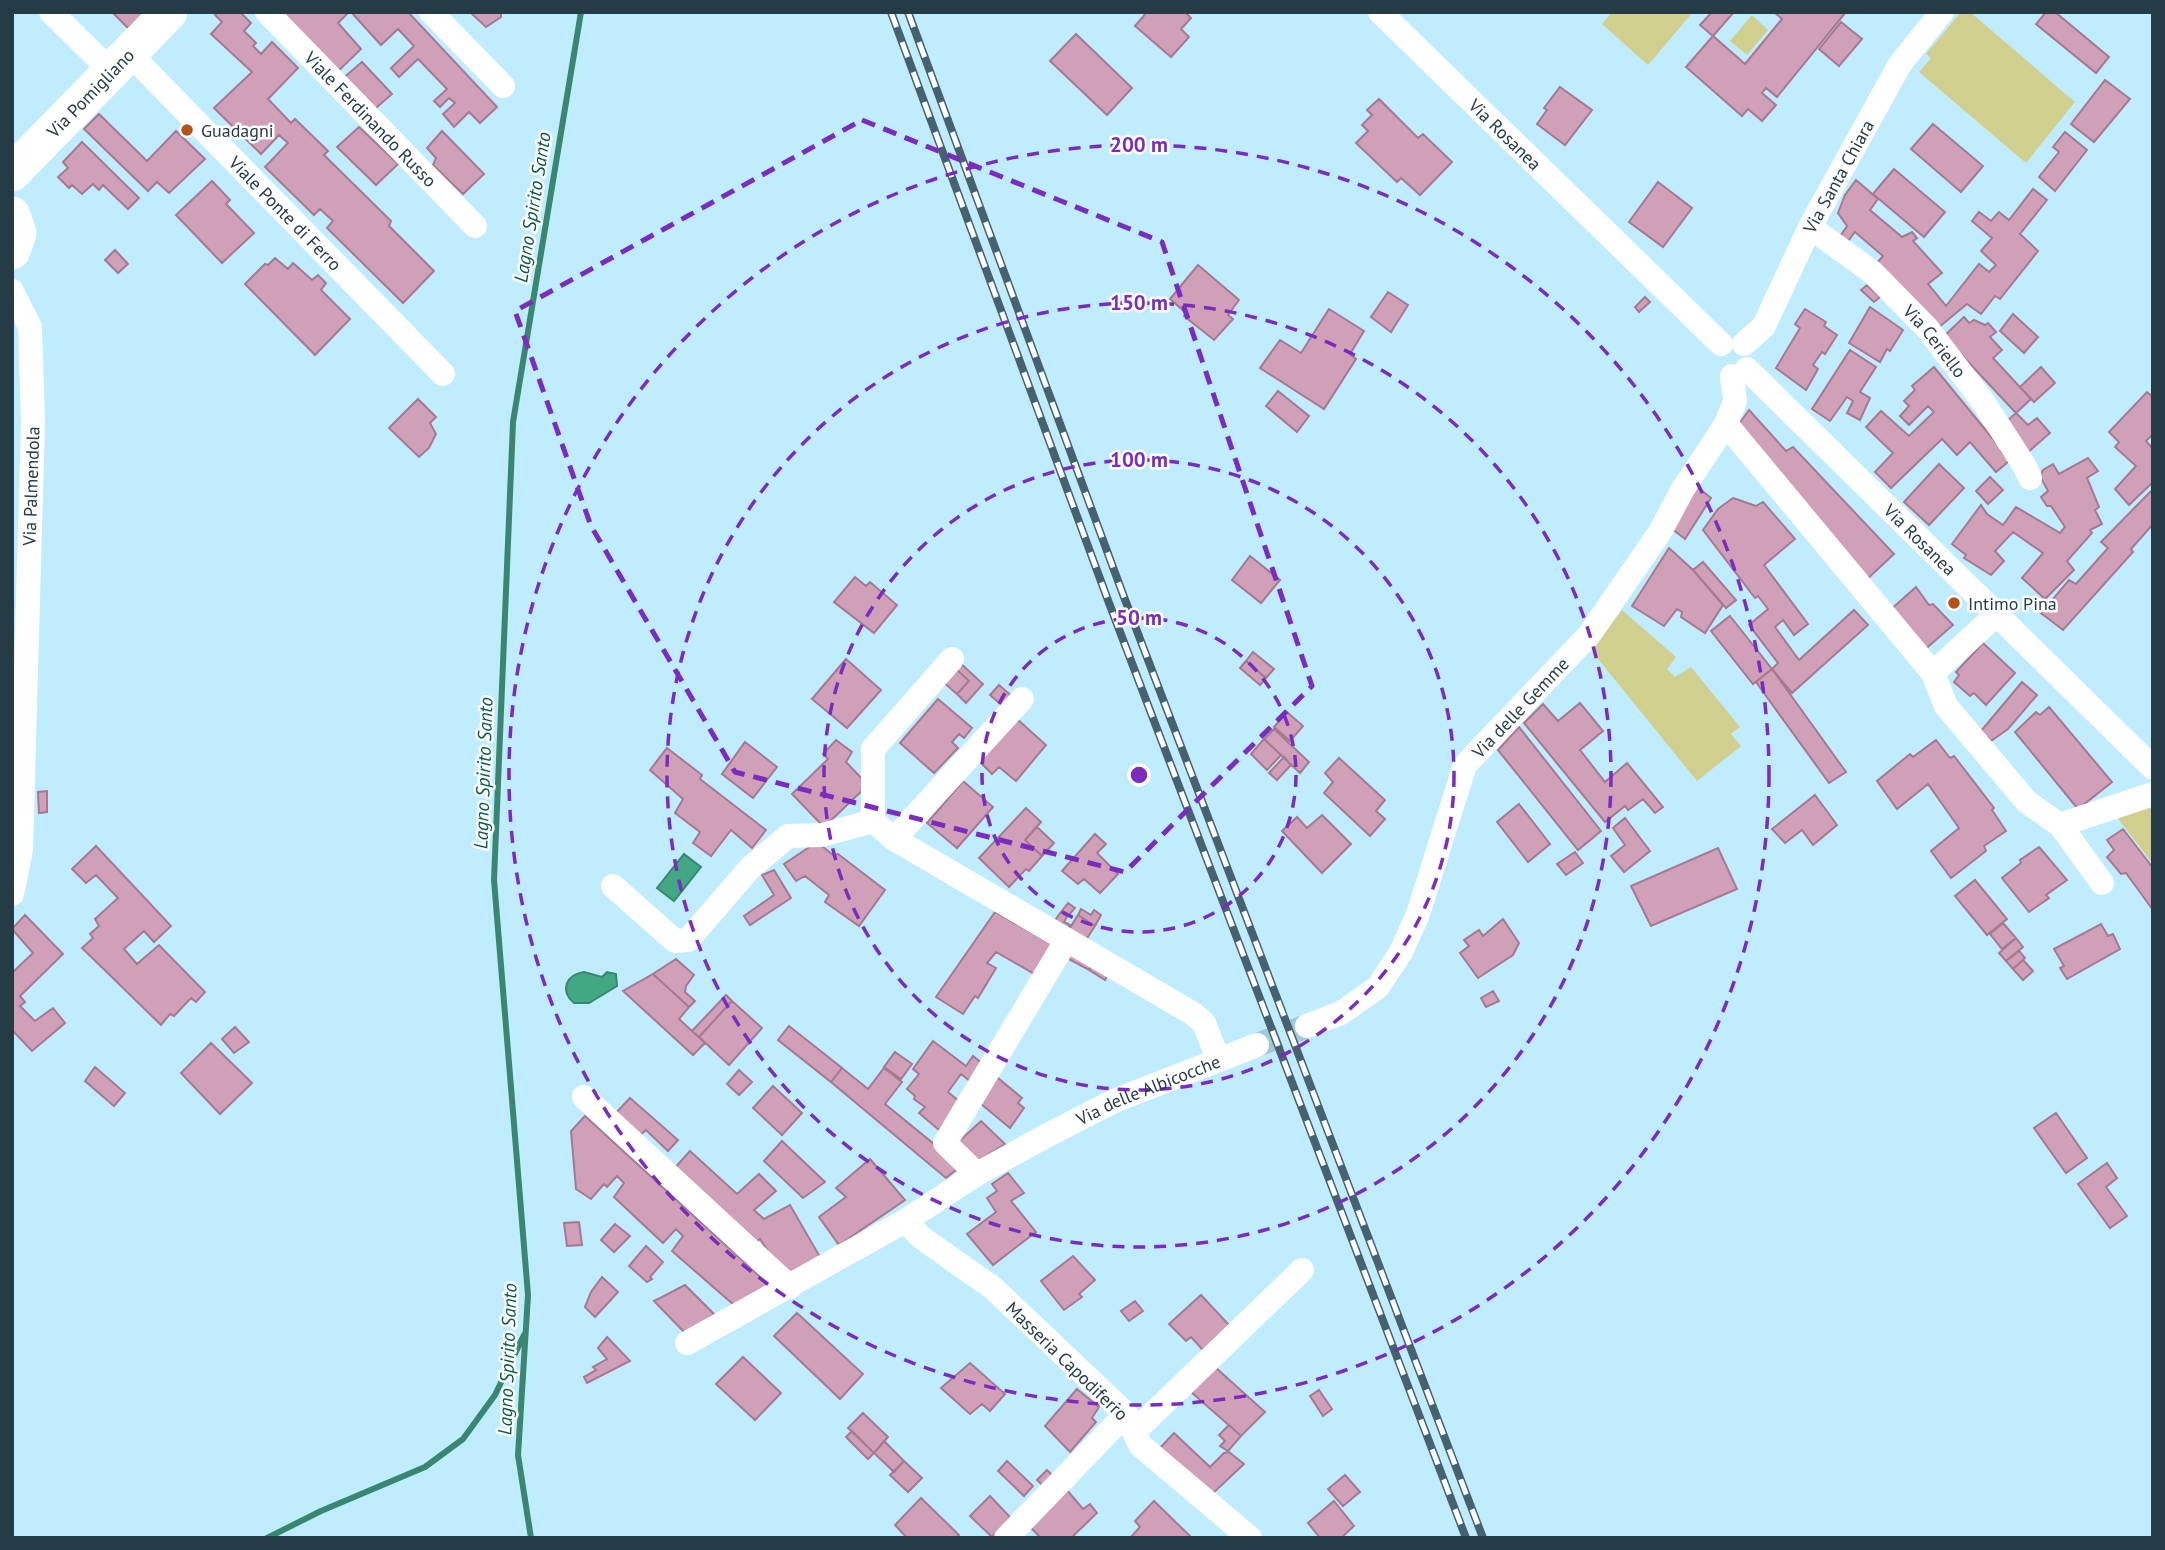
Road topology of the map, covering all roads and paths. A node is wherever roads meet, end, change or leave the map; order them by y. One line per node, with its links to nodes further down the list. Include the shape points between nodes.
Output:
1 (51, 12): 7 (street, Viale Ponte di Ferro)
2 (169, 12): 7 (main road, Via Pomigliano)
3 (267, 12): 11 (street, Viale Ferdinando Russo)
4 (431, 12): 8 (street)
5 (1380, 12): 15 (street, Via Rosanea)
6 (1942, 12): 12 (street, Via Santa Chiara, via 1900,64)
7 (120, 62): 9 (main road, Via Pomigliano); 17 (street, Viale Ponte di Ferro)
8 (503, 86)
9 (14, 175)
10 (12, 215): 13 (main road, via 18,233)
11 (475, 226)
12 (1810, 227): 15 (street, Via Santa Chiara, via 1764,327); 19 (street, Via Ceriello, via 1872,272 1927,328 1984,403)
13 (12, 251)
14 (12, 291): 31 (street, Via Palmendola, via 30,327 33,422 21,850)
15 (1733, 344): 16 (street, via 1751,353 1750,365); 16 (street, via 1714,354 1716,366 1720,371)
16 (1739, 373): 18 (street, Via delle Gemme); 20 (street, Via Rosanea)
17 (443, 374)
18 (1726, 424): 22 (street); 33 (street, Via delle Gemme, via 1589,635 1465,765 1418,914 1378,987 1341,1013)
19 (2030, 478)
20 (1996, 615): 22 (street); 24 (street, Via Rosanea)
21 (952, 659): 26 (street, via 873,749)
22 (1933, 673): 27 (street, via 1945,706 2027,802)
23 (1022, 699): 28 (street)
24 (2153, 768)
25 (2153, 794): 27 (street)
26 (873, 821): 28 (street, Via delle Albicocche); 30 (street, via 822,835 788,836 750,868 688,940 675,941)
27 (2060, 825): 29 (street)
28 (894, 839): 32 (street, Via delle Albicocche)
29 (2102, 883)
30 (613, 886)
31 (12, 894)
32 (1066, 940): 35 (street, Via delle Albicocche, via 1192,1013 1204,1023); 37 (street, via 945,1143)
33 (1307, 1026)
34 (1257, 1045): 35 (street)
35 (1218, 1059): 37 (street, Via delle Albicocche, via 1114,1101)
36 (584, 1097): 40 (street)
37 (976, 1174): 38 (street, Via delle Albicocche)
38 (905, 1221): 40 (street, Via delle Albicocche); 42 (street, Masseria Capodiferro, via 993,1288)
39 (1302, 1270): 42 (street)
40 (790, 1287): 41 (street, Via delle Albicocche)
41 (687, 1343)
42 (1131, 1422): 43 (street); 44 (street, Masseria Capodiferro, via 1140,1445)
43 (1006, 1538)
44 (1250, 1538)

